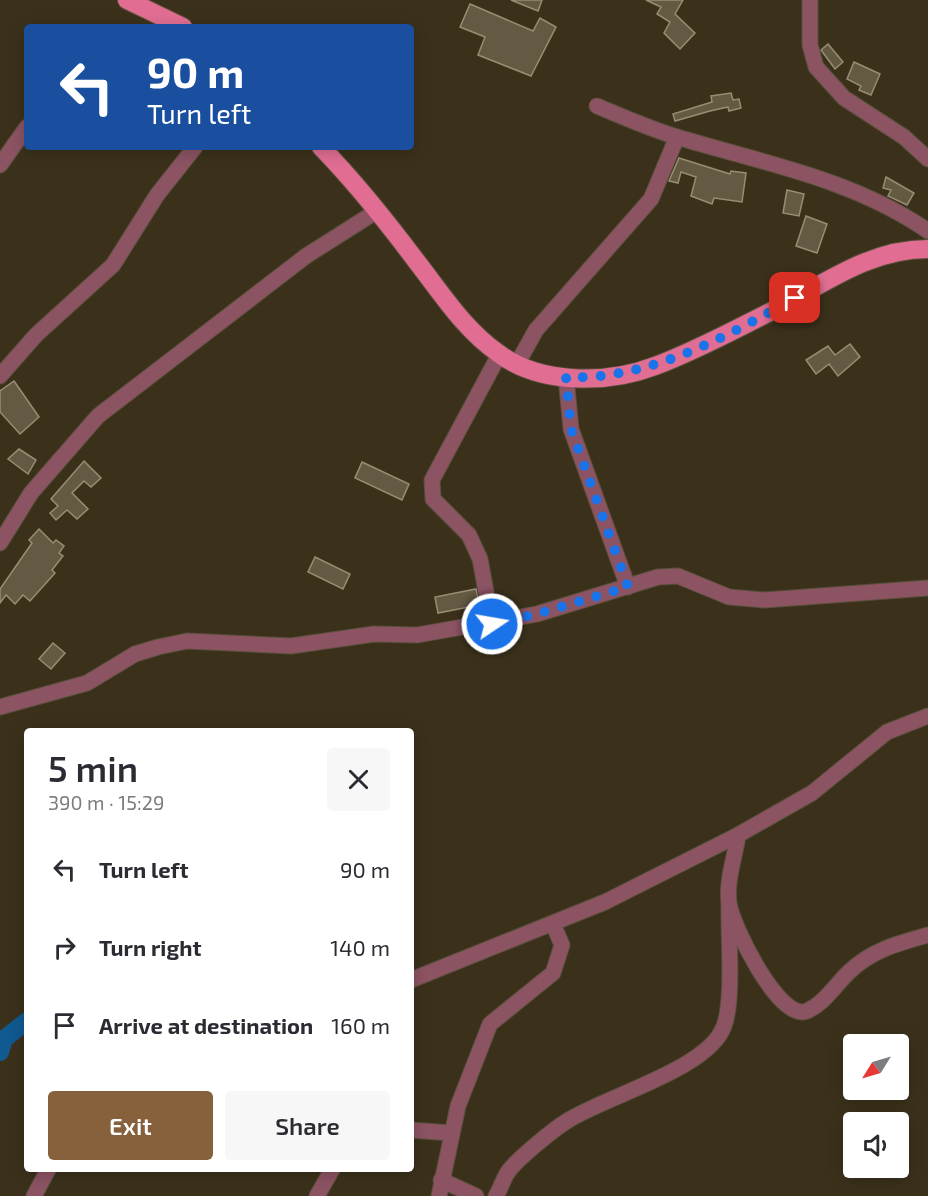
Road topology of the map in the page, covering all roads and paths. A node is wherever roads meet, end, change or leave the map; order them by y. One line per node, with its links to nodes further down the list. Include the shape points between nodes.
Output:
1 (127, 0): 3 (main road)
2 (810, 0): 9 (street, via 810,45 816,67 844,98 904,137)
3 (177, 24)
4 (597, 106): 6 (street)
5 (24, 131): 10 (street)
6 (676, 137): 12 (street, via 819,177 889,208); 15 (street, via 651,199 536,330)
7 (193, 150): 16 (street, via 157,195 113,265 36,335)
8 (324, 150): 11 (main road)
9 (928, 159)
10 (0, 165)
11 (377, 211): 14 (main road, via 459,316); 18 (street, via 306,256 99,416 31,493)
12 (928, 231)
13 (928, 249): 17 (main road, via 907,250 866,261 767,314 654,366 607,376)
14 (499, 355): 15 (main road); 21 (street, via 432,480 433,499 469,535 480,559)
15 (517, 364): 17 (main road)
16 (0, 376)
17 (566, 377): 19 (street, via 571,429)
18 (0, 543)
19 (628, 587): 20 (street, via 658,577 678,576 729,597 765,600); 21 (street)
20 (928, 588)
21 (492, 624): 22 (street, via 291,646 187,641 135,654 87,683)
22 (0, 707)
23 (928, 716): 24 (street, via 887,732 812,793)
24 (738, 835): 25 (street, via 729,880); 26 (street)
25 (729, 904): 27 (street, via 764,979 796,1011 806,1011 825,998 863,960 884,948); 37 (street, via 729,975 725,1024 718,1039 678,1068 566,1122 508,1171)
26 (553, 924): 28 (street); 30 (street, via 562,945 553,973 490,1024)
27 (928, 935)
28 (414, 979)
29 (414, 1130): 30 (street)
30 (451, 1133): 33 (street)
31 (47, 1172): 34 (street)
32 (331, 1172): 35 (street)
33 (440, 1188): 36 (street)
34 (34, 1196)
35 (317, 1196)
36 (476, 1196)
37 (496, 1196)

